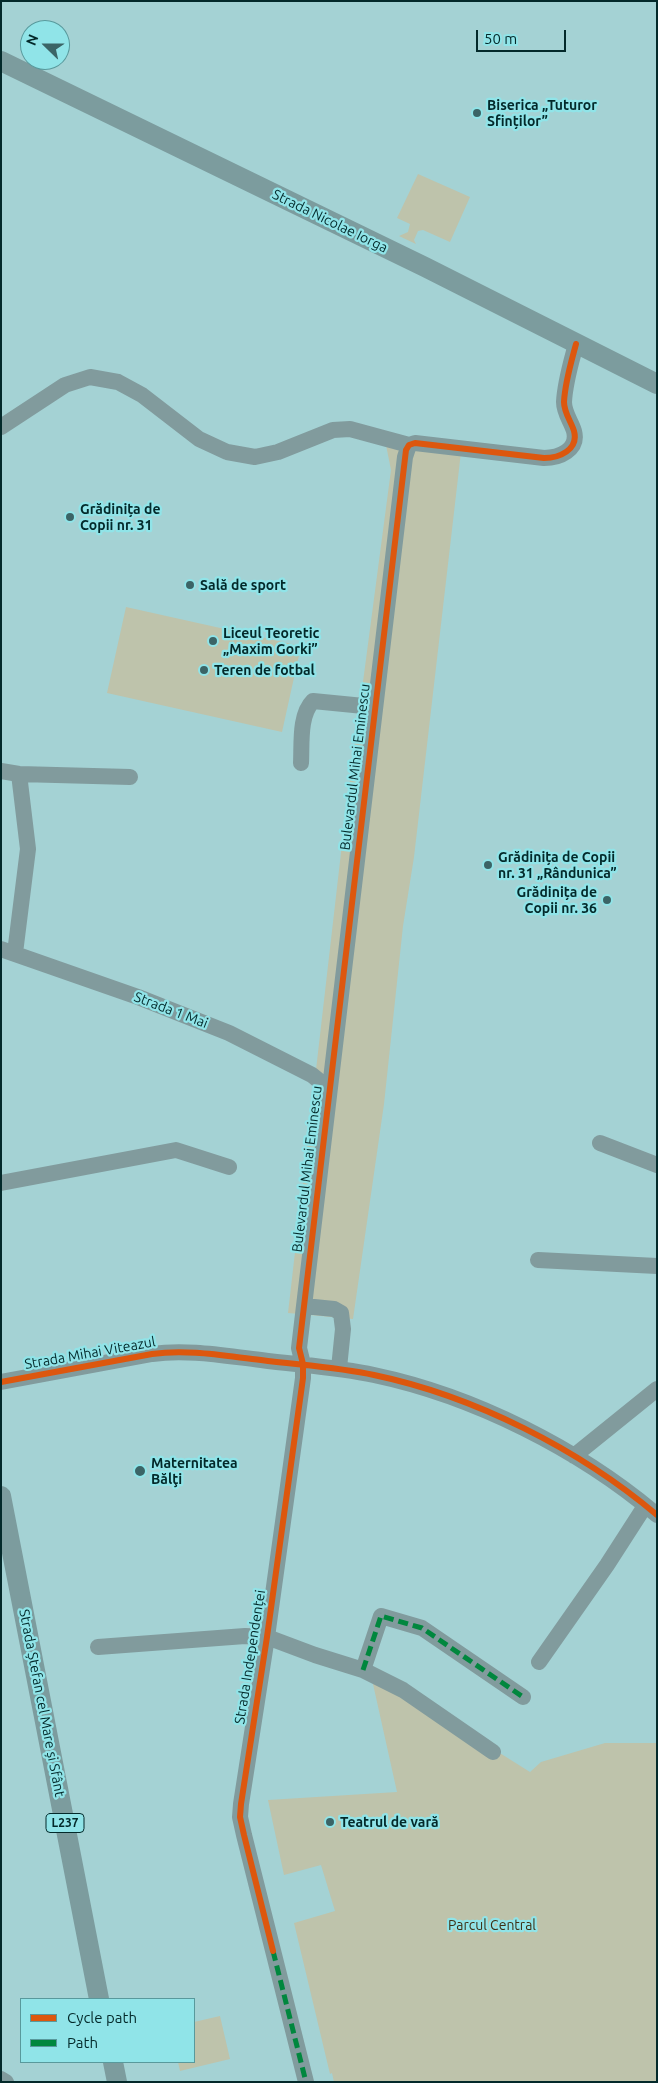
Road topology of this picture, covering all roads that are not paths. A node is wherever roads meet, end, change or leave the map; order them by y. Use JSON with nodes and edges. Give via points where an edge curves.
{"nodes":[{"id":1,"x":1,"y":61,"type":"edge"},
{"id":2,"x":576,"y":344,"type":"junction"},
{"id":3,"x":657,"y":384,"type":"edge"},
{"id":4,"x":1,"y":427,"type":"edge"},
{"id":5,"x":409,"y":445,"type":"junction"},
{"id":6,"x":374,"y":707,"type":"junction"},
{"id":7,"x":301,"y":763,"type":"dead end"},
{"id":8,"x":1,"y":770,"type":"edge"},
{"id":9,"x":19,"y":774,"type":"junction"},
{"id":10,"x":130,"y":777,"type":"dead end"},
{"id":11,"x":8,"y":951,"type":"edge"},
{"id":12,"x":329,"y":1092,"type":"junction"},
{"id":13,"x":600,"y":1143,"type":"dead end"},
{"id":14,"x":657,"y":1165,"type":"edge"},
{"id":15,"x":229,"y":1167,"type":"dead end"},
{"id":16,"x":1,"y":1183,"type":"edge"},
{"id":17,"x":538,"y":1260,"type":"dead end"},
{"id":18,"x":657,"y":1266,"type":"edge"},
{"id":19,"x":304,"y":1306,"type":"junction"},
{"id":20,"x":303,"y":1364,"type":"junction"},
{"id":21,"x":339,"y":1368,"type":"junction"},
{"id":22,"x":1,"y":1382,"type":"edge"},
{"id":23,"x":657,"y":1389,"type":"edge"},
{"id":24,"x":574,"y":1456,"type":"junction"},
{"id":25,"x":1,"y":1496,"type":"edge"},
{"id":26,"x":651,"y":1510,"type":"edge"},
{"id":27,"x":267,"y":1637,"type":"junction"},
{"id":28,"x":98,"y":1647,"type":"dead end"},
{"id":29,"x":539,"y":1662,"type":"dead end"},
{"id":30,"x":363,"y":1670,"type":"junction"},
{"id":31,"x":523,"y":1697,"type":"dead end"},
{"id":32,"x":492,"y":1752,"type":"dead end"},
{"id":33,"x":99,"y":1998,"type":"edge"},
{"id":34,"x":113,"y":2063,"type":"edge"},
{"id":35,"x":1,"y":2079,"type":"edge"},
{"id":36,"x":6,"y":2082,"type":"edge"},
{"id":37,"x":117,"y":2082,"type":"edge"},
{"id":38,"x":306,"y":2082,"type":"edge"}],
"edges":[{"from":1,"to":2,"type":"main road","name":"Strada Nicolae Iorga"},
{"from":2,"to":3,"type":"main road","name":"Strada Nicolae Iorga"},
{"from":2,"to":5,"type":"street","via":[[564,403],[574,434],[568,451],[544,458],[416,443]]},
{"from":4,"to":5,"type":"street","via":[[64,385],[90,377],[118,382],[142,395],[199,439],[227,452],[255,457],[278,452],[333,430],[350,429]]},
{"from":5,"to":6,"type":"street","name":"Bulevardul Mihai Eminescu","via":[[402,475]]},
{"from":6,"to":7,"type":"street","via":[[314,701],[305,716]]},
{"from":6,"to":12,"type":"street","name":"Bulevardul Mihai Eminescu"},
{"from":8,"to":9,"type":"street"},
{"from":9,"to":10,"type":"street"},
{"from":9,"to":11,"type":"street","via":[[28,849]]},
{"from":11,"to":12,"type":"street","name":"Strada 1 Mai","via":[[230,1033],[312,1075]]},
{"from":12,"to":19,"type":"street","name":"Bulevardul Mihai Eminescu"},
{"from":13,"to":14,"type":"street"},
{"from":15,"to":16,"type":"street","via":[[176,1150]]},
{"from":17,"to":18,"type":"street"},
{"from":19,"to":20,"type":"street","name":"Bulevardul Mihai Eminescu","via":[[299,1348]]},
{"from":19,"to":21,"type":"street","via":[[334,1309],[341,1313],[343,1329]]},
{"from":20,"to":21,"type":"street","name":"Strada Mihai Viteazul"},
{"from":20,"to":22,"type":"street","name":"Strada Mihai Viteazul","via":[[187,1352],[159,1353]]},
{"from":20,"to":27,"type":"street","name":"Strada Independenței"},
{"from":21,"to":24,"type":"street","name":"Strada Mihai Viteazul","via":[[411,1384],[451,1398],[509,1422]]},
{"from":23,"to":24,"type":"street"},
{"from":24,"to":26,"type":"street","name":"Strada Mihai Viteazul"},
{"from":25,"to":33,"type":"main road","name":"Strada Ștefan cel Mare și Sfânt","number":"L237"},
{"from":26,"to":29,"type":"street","via":[[607,1565]]},
{"from":27,"to":28,"type":"street"},
{"from":27,"to":30,"type":"street"},
{"from":27,"to":38,"type":"street","name":"Strada Independenței","via":[[240,1817]]},
{"from":30,"to":31,"type":"street","via":[[381,1616],[422,1628]]},
{"from":30,"to":32,"type":"street","via":[[402,1690]]},
{"from":34,"to":37,"type":"main road"},
{"from":35,"to":36,"type":"street"}]}
